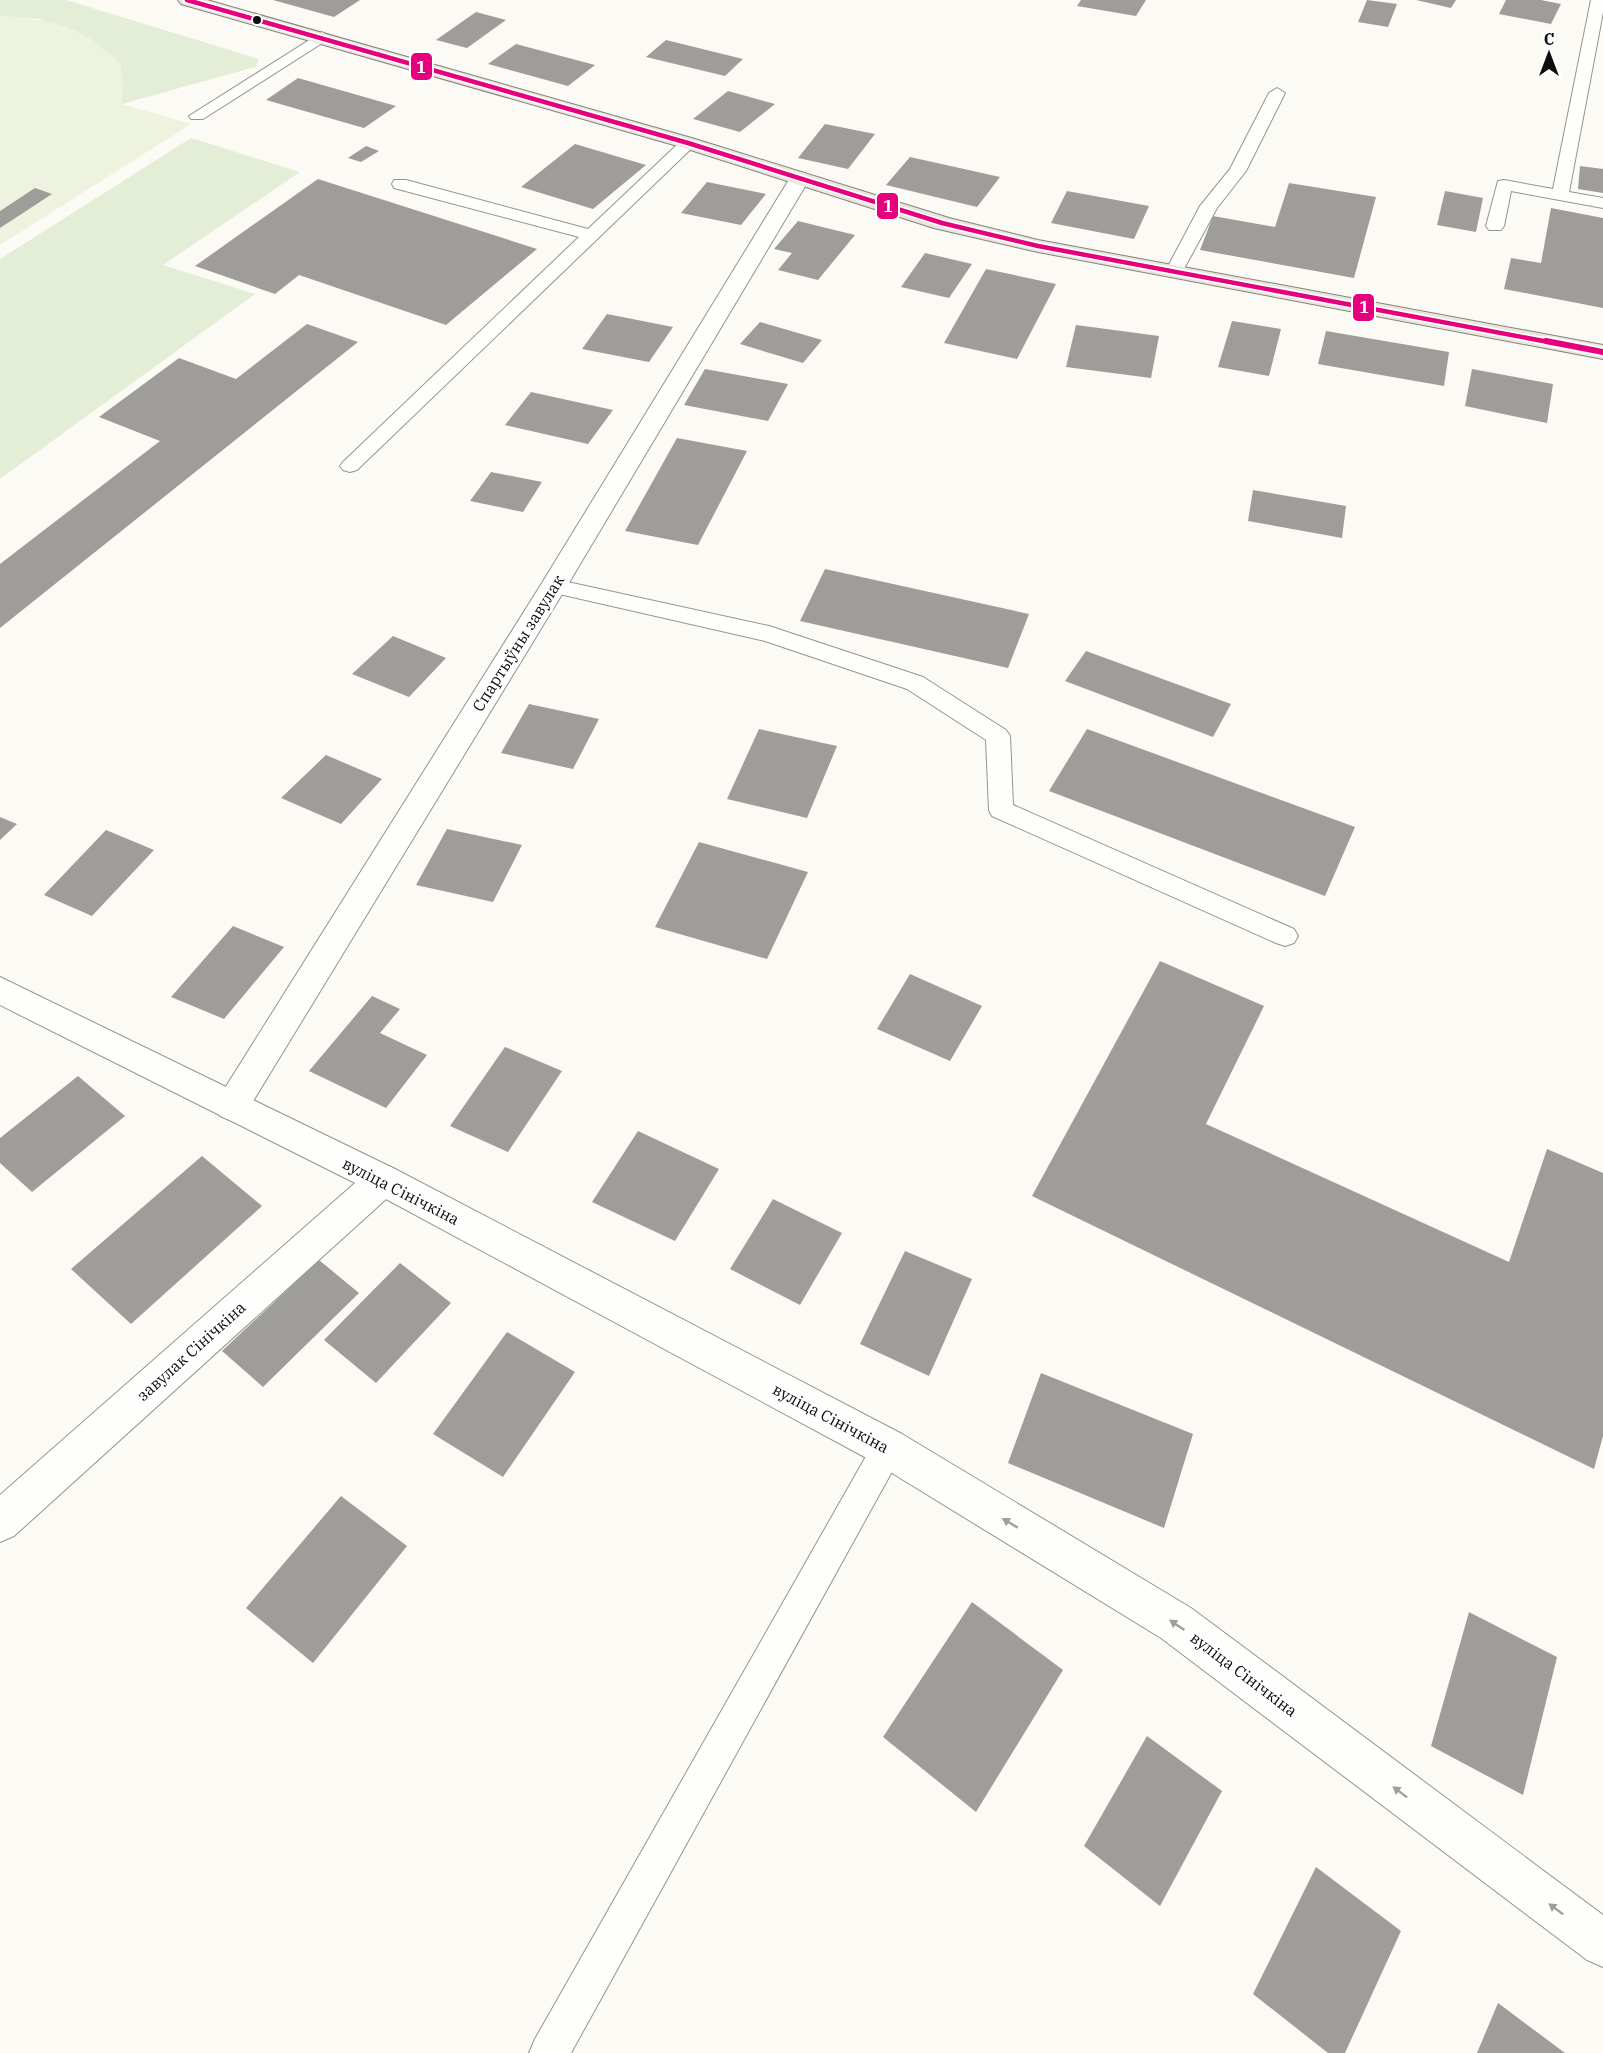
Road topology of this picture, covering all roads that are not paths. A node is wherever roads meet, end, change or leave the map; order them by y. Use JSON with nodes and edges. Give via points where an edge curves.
{"nodes":[{"id":1,"x":187,"y":0,"type":"edge"},
{"id":2,"x":1598,"y":0,"type":"edge"},
{"id":3,"x":214,"y":3,"type":"edge"},
{"id":4,"x":322,"y":37,"type":"junction"},
{"id":5,"x":1277,"y":93,"type":"dead end"},
{"id":6,"x":197,"y":116,"type":"dead end"},
{"id":7,"x":688,"y":143,"type":"junction"},
{"id":8,"x":800,"y":178,"type":"junction"},
{"id":9,"x":400,"y":184,"type":"dead end"},
{"id":10,"x":1560,"y":195,"type":"junction"},
{"id":11,"x":1603,"y":203,"type":"edge"},
{"id":12,"x":1494,"y":226,"type":"dead end"},
{"id":13,"x":590,"y":235,"type":"junction"},
{"id":14,"x":1174,"y":272,"type":"junction"},
{"id":15,"x":1603,"y":352,"type":"edge"},
{"id":16,"x":350,"y":466,"type":"dead end"},
{"id":17,"x":554,"y":586,"type":"junction"},
{"id":18,"x":1285,"y":936,"type":"dead end"},
{"id":19,"x":0,"y":990,"type":"edge"},
{"id":20,"x":232,"y":1106,"type":"junction"},
{"id":21,"x":382,"y":1180,"type":"junction"},
{"id":22,"x":888,"y":1448,"type":"junction"},
{"id":23,"x":0,"y":1522,"type":"edge"},
{"id":24,"x":1603,"y":1944,"type":"edge"},
{"id":25,"x":549,"y":2053,"type":"edge"}],
"edges":[{"from":1,"to":3,"type":"main road"},
{"from":2,"to":10,"type":"lane"},
{"from":3,"to":4,"type":"main road"},
{"from":4,"to":6,"type":"lane"},
{"from":4,"to":7,"type":"main road"},
{"from":5,"to":14,"type":"lane","via":[[1238,171],[1209,206]]},
{"from":7,"to":8,"type":"main road"},
{"from":7,"to":13,"type":"lane"},
{"from":8,"to":14,"type":"main road","via":[[942,223]]},
{"from":8,"to":17,"type":"street","name":"Спартыўны завулак"},
{"from":9,"to":13,"type":"lane"},
{"from":10,"to":11,"type":"lane"},
{"from":10,"to":12,"type":"lane","via":[[1504,185]]},
{"from":13,"to":16,"type":"lane"},
{"from":14,"to":15,"type":"main road"},
{"from":17,"to":18,"type":"lane","via":[[769,634],[915,683],[998,736],[1001,810]]},
{"from":17,"to":20,"type":"street","name":"Спартыўны завулак"},
{"from":19,"to":20,"type":"street","name":"вуліца Сінічкіна"},
{"from":20,"to":21,"type":"street","name":"вуліца Сінічкіна"},
{"from":21,"to":22,"type":"street","name":"вуліца Сінічкіна"},
{"from":21,"to":23,"type":"street","name":"завулак Сінічкіна"},
{"from":24,"to":22,"type":"street","name":"вуліца Сінічкіна","one_way":true,"via":[[1176,1623]]},
{"from":22,"to":25,"type":"lane"}]}
